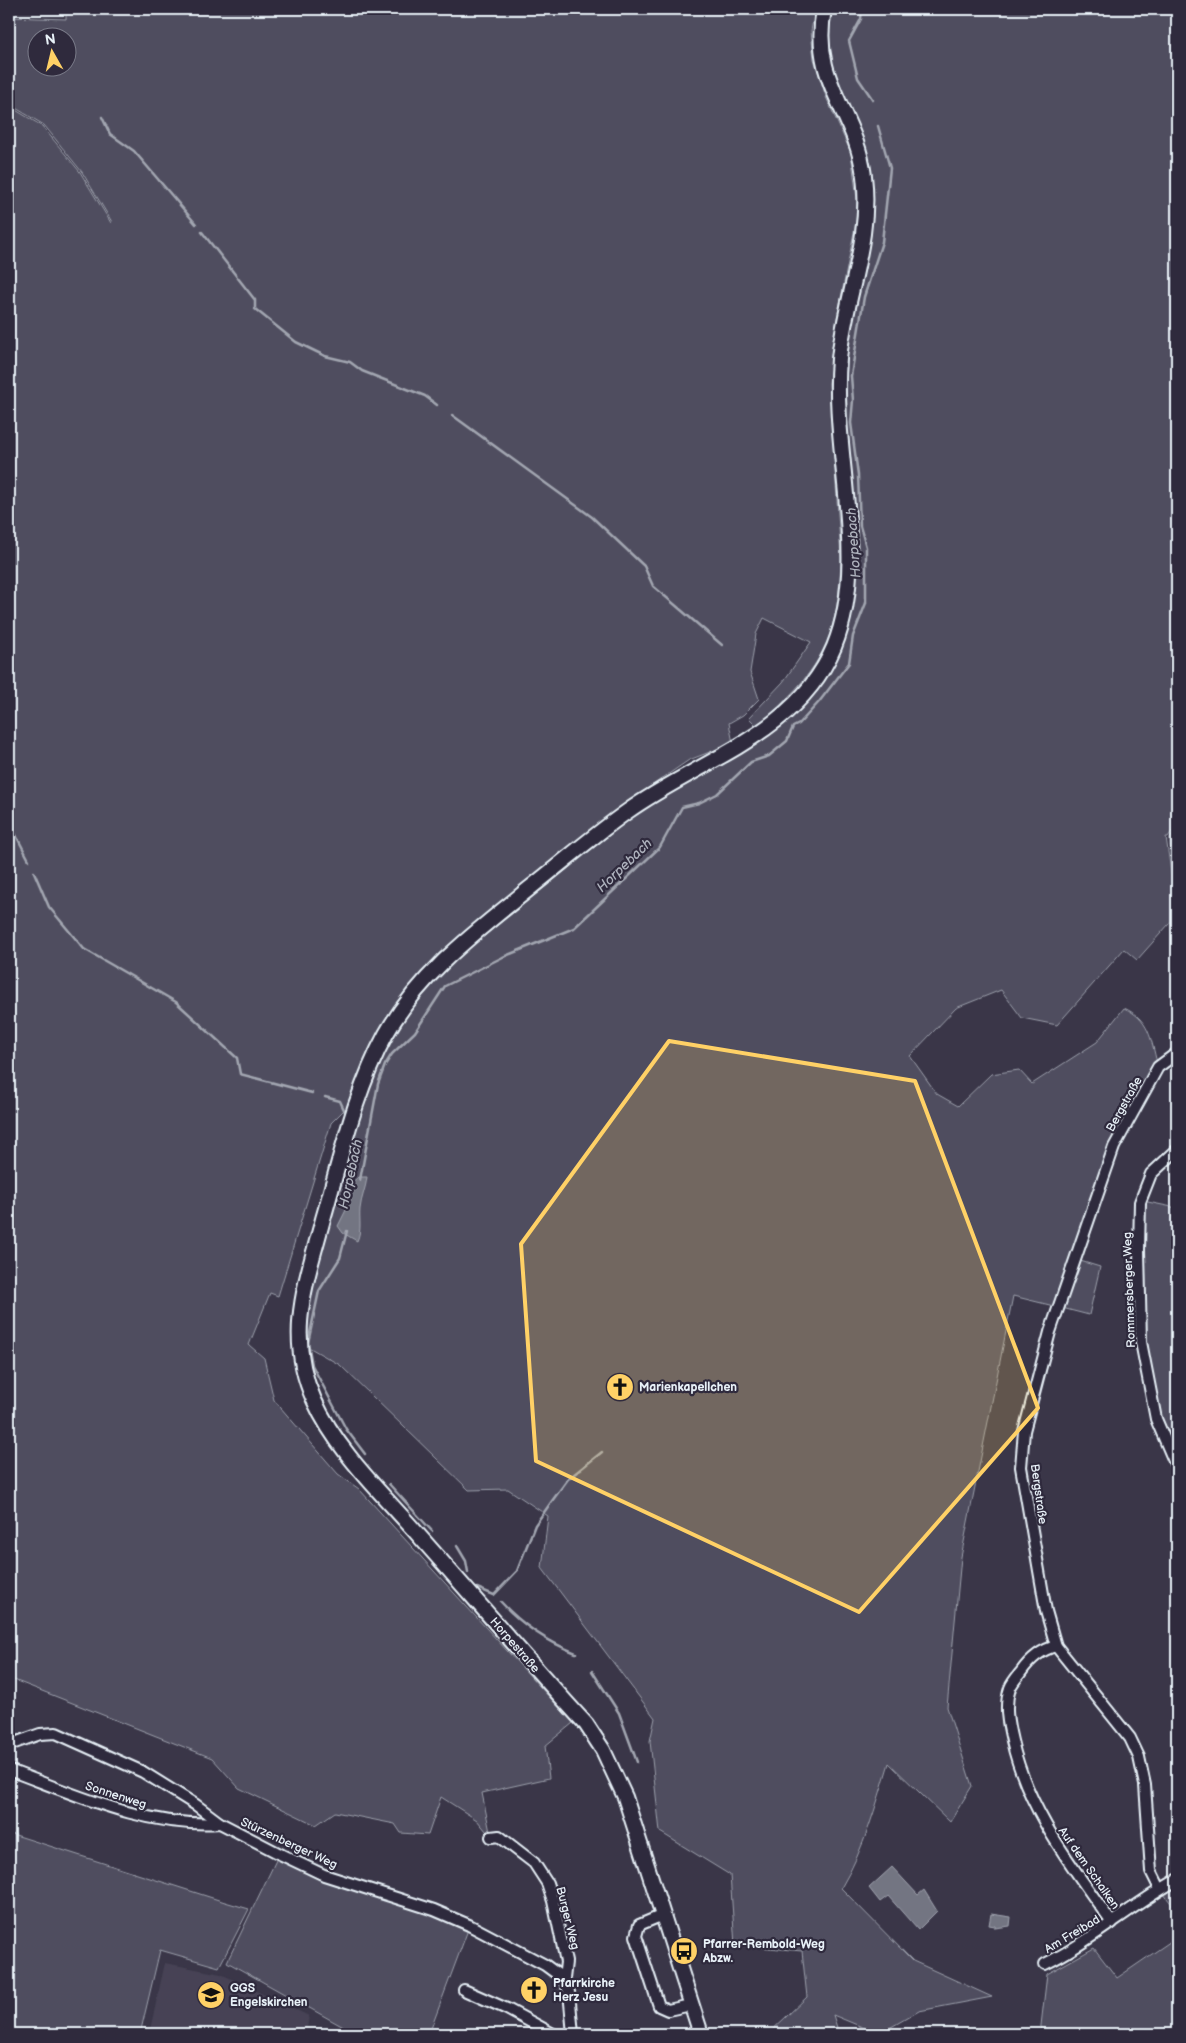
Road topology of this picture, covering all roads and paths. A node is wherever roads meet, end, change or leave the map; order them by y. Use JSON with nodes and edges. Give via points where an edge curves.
{"nodes":[{"id":1,"x":824,"y":9,"type":"edge"},
{"id":2,"x":1177,"y":1053,"type":"edge"},
{"id":3,"x":1177,"y":1150,"type":"edge"},
{"id":4,"x":1177,"y":1468,"type":"edge"},
{"id":5,"x":1056,"y":1646,"type":"junction"},
{"id":6,"x":9,"y":1745,"type":"edge"},
{"id":7,"x":9,"y":1770,"type":"edge"},
{"id":8,"x":220,"y":1823,"type":"junction"},
{"id":9,"x":490,"y":1837,"type":"dead end"},
{"id":10,"x":1177,"y":1880,"type":"edge"},
{"id":11,"x":1160,"y":1889,"type":"junction"},
{"id":12,"x":663,"y":1915,"type":"junction"},
{"id":13,"x":1112,"y":1923,"type":"junction"},
{"id":14,"x":1045,"y":1964,"type":"dead end"},
{"id":15,"x":564,"y":1979,"type":"junction"},
{"id":16,"x":464,"y":1990,"type":"dead end"},
{"id":17,"x":691,"y":2005,"type":"junction"},
{"id":18,"x":553,"y":2034,"type":"edge"},
{"id":19,"x":573,"y":2034,"type":"edge"},
{"id":20,"x":701,"y":2034,"type":"edge"}],
"edges":[{"from":1,"to":12,"type":"street","name":"Horpestraße","via":[[820,34],[822,57],[828,80],[857,145],[864,172],[866,203],[863,240],[839,363],[838,402],[848,532],[848,578],[836,641],[826,664],[809,687],[774,723],[645,800],[606,828],[452,952],[414,992],[388,1030],[362,1090],[306,1284],[299,1319],[300,1357],[305,1379],[326,1424],[369,1478],[586,1724],[616,1775]]},
{"from":2,"to":5,"type":"street","name":"Bergstraße","via":[[1158,1067],[1114,1147],[1050,1332],[1024,1431],[1021,1467],[1046,1611]]},
{"from":3,"to":4,"type":"street","name":"Rommersberger Weg","via":[[1151,1174],[1140,1202],[1139,1250],[1141,1342],[1156,1419]]},
{"from":5,"to":11,"type":"street","name":"Bergstraße","via":[[1130,1738],[1139,1757],[1145,1785],[1151,1872]]},
{"from":5,"to":13,"type":"street","name":"Auf dem Schalken","via":[[1030,1658],[1010,1688],[1006,1710],[1010,1731],[1026,1786],[1050,1835]]},
{"from":6,"to":8,"type":"street","name":"Stürzenberger Weg","via":[[56,1732],[143,1772]]},
{"from":7,"to":8,"type":"street","name":"Sonnenweg","via":[[142,1817],[192,1825]]},
{"from":8,"to":15,"type":"street","name":"Stürzenberger Weg","via":[[324,1875],[434,1910],[469,1925],[545,1965]]},
{"from":9,"to":15,"type":"street","name":"Burger Weg","via":[[499,1836],[518,1850],[534,1863],[547,1883],[566,1962]]},
{"from":10,"to":11,"type":"street"},
{"from":11,"to":13,"type":"street","name":"Am Freibad"},
{"from":12,"to":17,"type":"street","name":"Horpestraße"},
{"from":12,"to":17,"type":"street","via":[[639,1925],[636,1936],[659,2006],[668,2010]]},
{"from":13,"to":14,"type":"street","name":"Am Freibad"},
{"from":15,"to":19,"type":"street","name":"Burger Weg","via":[[569,1992]]},
{"from":16,"to":18,"type":"street"},
{"from":17,"to":20,"type":"street","name":"Horpestraße"}]}
